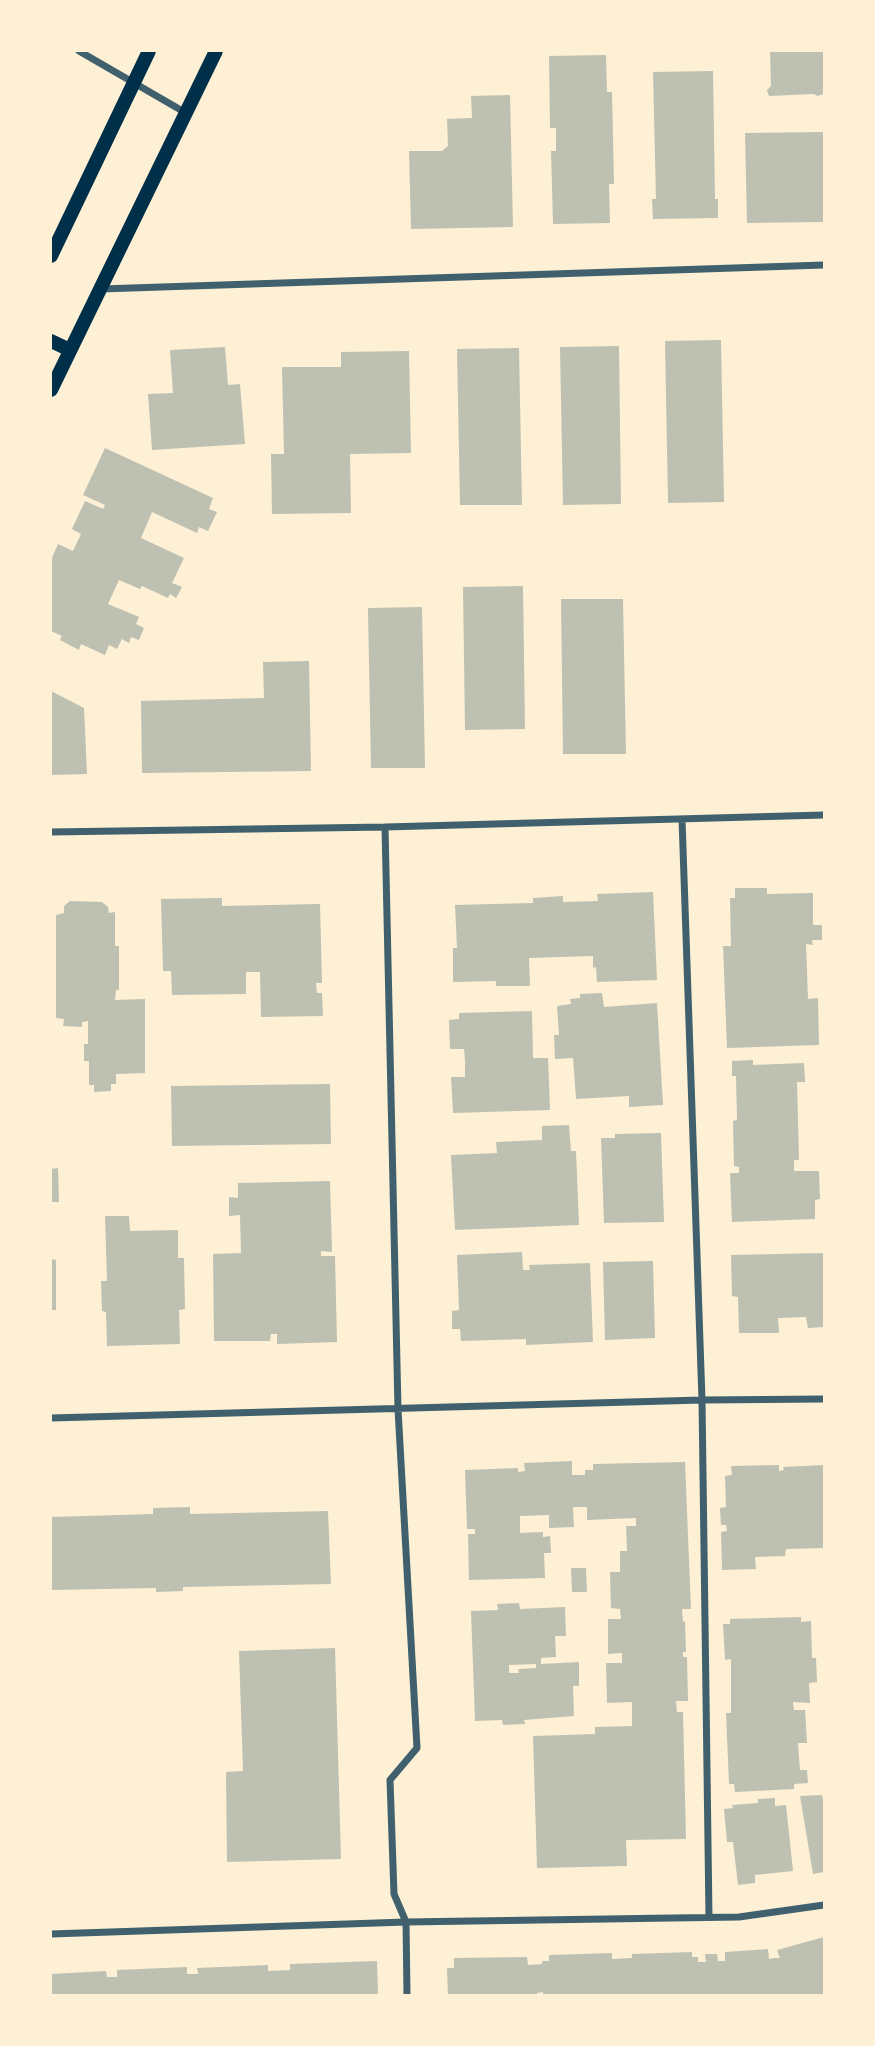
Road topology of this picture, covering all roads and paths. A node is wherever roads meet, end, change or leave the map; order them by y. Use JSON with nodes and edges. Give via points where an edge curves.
{"nodes":[{"id":1,"x":79,"y":51,"type":"edge"},
{"id":2,"x":149,"y":51,"type":"edge"},
{"id":3,"x":216,"y":51,"type":"edge"},
{"id":4,"x":133,"y":84,"type":"junction"},
{"id":5,"x":186,"y":113,"type":"junction"},
{"id":6,"x":51,"y":256,"type":"edge"},
{"id":7,"x":824,"y":265,"type":"edge"},
{"id":8,"x":100,"y":289,"type":"junction"},
{"id":9,"x":51,"y":341,"type":"edge"},
{"id":10,"x":70,"y":350,"type":"junction"},
{"id":11,"x":51,"y":390,"type":"edge"},
{"id":12,"x":824,"y":815,"type":"edge"},
{"id":13,"x":682,"y":819,"type":"junction"},
{"id":14,"x":385,"y":827,"type":"junction"},
{"id":15,"x":51,"y":832,"type":"edge"},
{"id":16,"x":824,"y":1399,"type":"edge"},
{"id":17,"x":702,"y":1400,"type":"junction"},
{"id":18,"x":398,"y":1409,"type":"junction"},
{"id":19,"x":51,"y":1418,"type":"edge"},
{"id":20,"x":824,"y":1905,"type":"edge"},
{"id":21,"x":709,"y":1917,"type":"junction"},
{"id":22,"x":406,"y":1922,"type":"junction"},
{"id":23,"x":51,"y":1934,"type":"edge"},
{"id":24,"x":407,"y":1995,"type":"edge"}],
"edges":[{"from":1,"to":4,"type":"street"},
{"from":2,"to":4,"type":"main road"},
{"from":3,"to":5,"type":"main road"},
{"from":4,"to":5,"type":"street"},
{"from":4,"to":6,"type":"main road"},
{"from":5,"to":8,"type":"main road"},
{"from":7,"to":8,"type":"street"},
{"from":8,"to":10,"type":"main road"},
{"from":9,"to":10,"type":"main road"},
{"from":10,"to":11,"type":"main road"},
{"from":12,"to":13,"type":"street"},
{"from":13,"to":14,"type":"street"},
{"from":13,"to":17,"type":"street"},
{"from":14,"to":15,"type":"street"},
{"from":14,"to":18,"type":"street"},
{"from":16,"to":17,"type":"street"},
{"from":17,"to":18,"type":"street"},
{"from":17,"to":21,"type":"street"},
{"from":18,"to":19,"type":"street"},
{"from":18,"to":22,"type":"street","via":[[416,1748],[390,1780],[394,1894]]},
{"from":20,"to":21,"type":"street"},
{"from":21,"to":22,"type":"street"},
{"from":22,"to":23,"type":"street"},
{"from":22,"to":24,"type":"street"}]}
